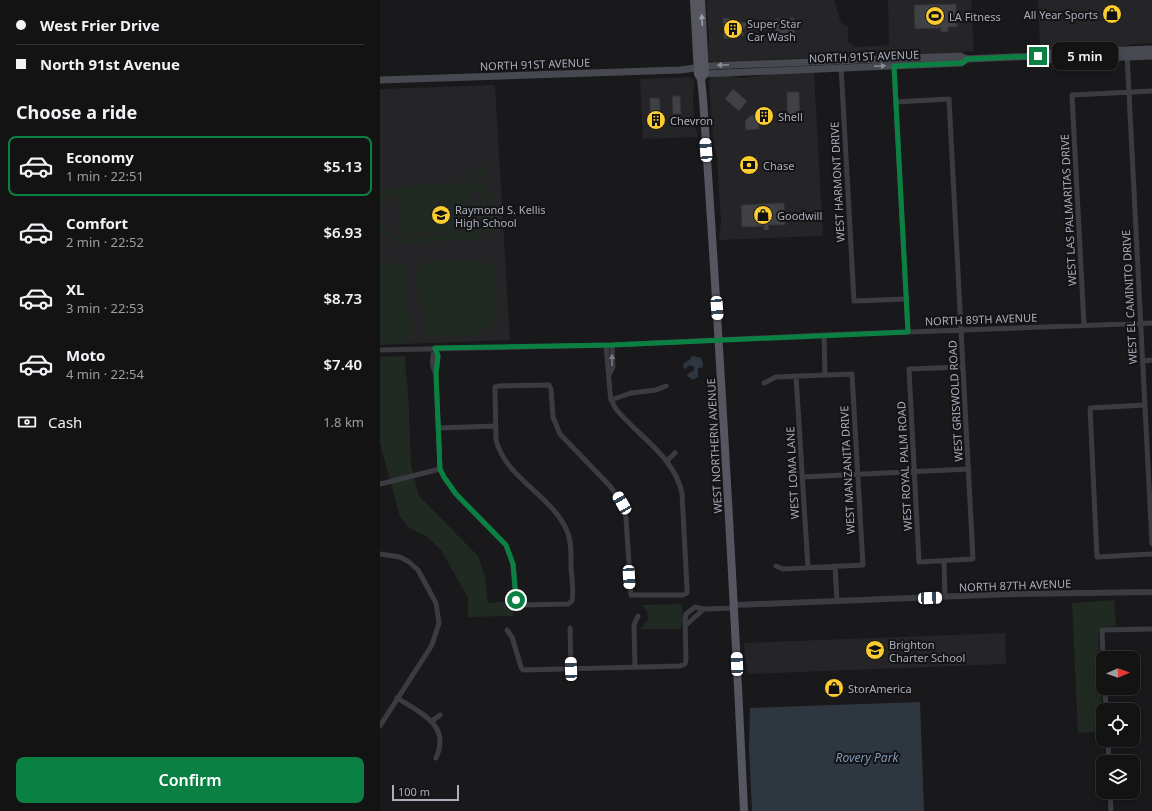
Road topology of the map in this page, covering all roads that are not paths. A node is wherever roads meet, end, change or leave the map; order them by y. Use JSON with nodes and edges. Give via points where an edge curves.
{"nodes":[{"id":1,"x":694,"y":0,"type":"edge"},
{"id":2,"x":701,"y":0,"type":"edge"},
{"id":3,"x":1152,"y":49,"type":"edge"},
{"id":4,"x":1127,"y":53,"type":"junction"},
{"id":5,"x":1152,"y":56,"type":"edge"},
{"id":6,"x":928,"y":57,"type":"junction"},
{"id":7,"x":967,"y":59,"type":"junction"},
{"id":8,"x":808,"y":62,"type":"junction"},
{"id":9,"x":841,"y":64,"type":"junction"},
{"id":10,"x":894,"y":66,"type":"junction"},
{"id":11,"x":767,"y":71,"type":"junction"},
{"id":12,"x":700,"y":72,"type":"junction"},
{"id":13,"x":380,"y":80,"type":"edge"},
{"id":14,"x":1152,"y":91,"type":"edge"},
{"id":15,"x":1129,"y":92,"type":"junction"},
{"id":16,"x":896,"y":102,"type":"junction"},
{"id":17,"x":907,"y":299,"type":"junction"},
{"id":18,"x":1141,"y":323,"type":"junction"},
{"id":19,"x":1152,"y":323,"type":"edge"},
{"id":20,"x":1084,"y":325,"type":"junction"},
{"id":21,"x":961,"y":330,"type":"junction"},
{"id":22,"x":908,"y":332,"type":"junction"},
{"id":23,"x":824,"y":335,"type":"junction"},
{"id":24,"x":719,"y":340,"type":"junction"},
{"id":25,"x":606,"y":345,"type":"junction"},
{"id":26,"x":612,"y":345,"type":"junction"},
{"id":27,"x":435,"y":348,"type":"junction"},
{"id":28,"x":380,"y":350,"type":"edge"},
{"id":29,"x":1152,"y":360,"type":"edge"},
{"id":30,"x":1143,"y":361,"type":"junction"},
{"id":31,"x":962,"y":367,"type":"junction"},
{"id":32,"x":825,"y":374,"type":"junction"},
{"id":33,"x":609,"y":375,"type":"junction"},
{"id":34,"x":796,"y":376,"type":"junction"},
{"id":35,"x":764,"y":383,"type":"dead end"},
{"id":36,"x":666,"y":386,"type":"dead end"},
{"id":37,"x":611,"y":400,"type":"junction"},
{"id":38,"x":1145,"y":405,"type":"junction"},
{"id":39,"x":496,"y":426,"type":"junction"},
{"id":40,"x":438,"y":428,"type":"junction"},
{"id":41,"x":675,"y":453,"type":"dead end"},
{"id":42,"x":666,"y":461,"type":"junction"},
{"id":43,"x":440,"y":469,"type":"junction"},
{"id":44,"x":969,"y":469,"type":"junction"},
{"id":45,"x":914,"y":472,"type":"junction"},
{"id":46,"x":858,"y":474,"type":"junction"},
{"id":47,"x":802,"y":477,"type":"junction"},
{"id":48,"x":380,"y":484,"type":"edge"},
{"id":49,"x":1152,"y":544,"type":"edge"},
{"id":50,"x":380,"y":554,"type":"edge"},
{"id":51,"x":1152,"y":554,"type":"edge"},
{"id":52,"x":944,"y":560,"type":"junction"},
{"id":53,"x":776,"y":566,"type":"dead end"},
{"id":54,"x":835,"y":566,"type":"junction"},
{"id":55,"x":808,"y":568,"type":"junction"},
{"id":56,"x":1152,"y":592,"type":"edge"},
{"id":57,"x":945,"y":597,"type":"junction"},
{"id":58,"x":837,"y":601,"type":"junction"},
{"id":59,"x":735,"y":606,"type":"junction"},
{"id":60,"x":704,"y":609,"type":"junction"},
{"id":61,"x":690,"y":610,"type":"junction"},
{"id":62,"x":638,"y":616,"type":"dead end"},
{"id":63,"x":694,"y":616,"type":"junction"},
{"id":64,"x":686,"y":625,"type":"junction"},
{"id":65,"x":570,"y":628,"type":"dead end"},
{"id":66,"x":1152,"y":629,"type":"edge"},
{"id":67,"x":507,"y":630,"type":"dead end"},
{"id":68,"x":432,"y":645,"type":"junction"},
{"id":69,"x":439,"y":648,"type":"dead end"},
{"id":70,"x":1103,"y":651,"type":"edge"},
{"id":71,"x":635,"y":667,"type":"junction"},
{"id":72,"x":571,"y":669,"type":"junction"},
{"id":73,"x":398,"y":698,"type":"junction"},
{"id":74,"x":440,"y":715,"type":"dead end"},
{"id":75,"x":432,"y":721,"type":"junction"},
{"id":76,"x":380,"y":726,"type":"edge"},
{"id":77,"x":436,"y":758,"type":"dead end"},
{"id":78,"x":1110,"y":799,"type":"edge"},
{"id":79,"x":744,"y":811,"type":"edge"},
{"id":80,"x":1111,"y":811,"type":"edge"}],
"edges":[{"from":1,"to":12,"type":"main road","name":"WEST NORTHERN AVENUE"},
{"from":12,"to":2,"type":"main road","name":"WEST NORTHERN AVENUE","one_way":true},
{"from":3,"to":4,"type":"main road","name":"NORTH 91ST AVENUE"},
{"from":4,"to":5,"type":"main road","name":"NORTH 91ST AVENUE"},
{"from":4,"to":7,"type":"main road","name":"NORTH 91ST AVENUE","via":[[1042,53],[1038,56]]},
{"from":4,"to":15,"type":"street","name":"WEST EL CAMINITO DRIVE"},
{"from":6,"to":7,"type":"main road","name":"NORTH 91ST AVENUE","via":[[960,56]]},
{"from":6,"to":9,"type":"main road","name":"NORTH 91ST AVENUE"},
{"from":6,"to":10,"type":"main road","via":[[917,61],[900,62]]},
{"from":7,"to":10,"type":"main road","name":"NORTH 91ST AVENUE","via":[[962,63]]},
{"from":8,"to":9,"type":"main road","name":"NORTH 91ST AVENUE"},
{"from":8,"to":11,"type":"main road","via":[[773,66]]},
{"from":8,"to":12,"type":"main road","name":"NORTH 91ST AVENUE","one_way":true},
{"from":9,"to":10,"type":"main road","name":"NORTH 91ST AVENUE","one_way":true},
{"from":9,"to":11,"type":"main road","name":"NORTH 91ST AVENUE"},
{"from":9,"to":17,"type":"street","name":"WEST HARMONT DRIVE","via":[[854,302]]},
{"from":10,"to":16,"type":"street"},
{"from":11,"to":12,"type":"main road","name":"NORTH 91ST AVENUE"},
{"from":12,"to":13,"type":"main road","name":"NORTH 91ST AVENUE"},
{"from":12,"to":24,"type":"main road","name":"WEST NORTHERN AVENUE"},
{"from":14,"to":15,"type":"street"},
{"from":15,"to":18,"type":"street","name":"WEST EL CAMINITO DRIVE"},
{"from":15,"to":20,"type":"street","name":"WEST LAS PALMARITAS DRIVE","via":[[1072,95]]},
{"from":16,"to":17,"type":"street"},
{"from":16,"to":21,"type":"street","name":"WEST GRISWOLD ROAD","via":[[949,99]]},
{"from":17,"to":22,"type":"street"},
{"from":18,"to":19,"type":"street","name":"NORTH 89TH AVENUE"},
{"from":18,"to":20,"type":"street","name":"NORTH 89TH AVENUE"},
{"from":18,"to":30,"type":"street","name":"WEST EL CAMINITO DRIVE"},
{"from":20,"to":21,"type":"street","name":"NORTH 89TH AVENUE"},
{"from":21,"to":22,"type":"street","name":"NORTH 89TH AVENUE"},
{"from":21,"to":31,"type":"street","name":"WEST GRISWOLD ROAD"},
{"from":22,"to":23,"type":"street","name":"NORTH 89TH AVENUE"},
{"from":23,"to":24,"type":"street","name":"NORTH 89TH AVENUE"},
{"from":23,"to":32,"type":"street"},
{"from":24,"to":26,"type":"street","name":"NORTH 89TH AVENUE"},
{"from":24,"to":59,"type":"main road","name":"WEST NORTHERN AVENUE"},
{"from":25,"to":26,"type":"street","name":"NORTH 89TH AVENUE"},
{"from":25,"to":27,"type":"street","name":"NORTH 89TH AVENUE"},
{"from":25,"to":33,"type":"street"},
{"from":33,"to":26,"type":"street","one_way":true,"via":[[613,367]]},
{"from":27,"to":28,"type":"street","name":"NORTH 89TH AVENUE"},
{"from":27,"to":40,"type":"street","via":[[438,356]]},
{"from":29,"to":30,"type":"street"},
{"from":30,"to":38,"type":"street","name":"WEST EL CAMINITO DRIVE"},
{"from":31,"to":44,"type":"street","name":"WEST GRISWOLD ROAD"},
{"from":31,"to":45,"type":"street","name":"WEST ROYAL PALM ROAD","via":[[909,369]]},
{"from":32,"to":34,"type":"street"},
{"from":32,"to":46,"type":"street","name":"WEST MANZANITA DRIVE","via":[[852,374]]},
{"from":33,"to":37,"type":"street"},
{"from":34,"to":35,"type":"street","via":[[776,377]]},
{"from":34,"to":47,"type":"street","name":"WEST LOMA LANE"},
{"from":36,"to":37,"type":"street"},
{"from":37,"to":42,"type":"street","via":[[621,416]]},
{"from":38,"to":49,"type":"street","name":"WEST EL CAMINITO DRIVE"},
{"from":38,"to":51,"type":"street","via":[[1090,408],[1097,557]]},
{"from":39,"to":40,"type":"street"},
{"from":39,"to":42,"type":"street","via":[[495,387],[550,385],[553,418],[560,434],[610,486],[622,503],[626,518],[632,595],[687,593],[682,493],[675,472]]},
{"from":39,"to":43,"type":"street","via":[[496,440],[510,467],[558,515],[568,533],[572,601],[568,604],[517,604],[513,564],[506,545],[456,494]]},
{"from":40,"to":43,"type":"street"},
{"from":41,"to":42,"type":"street"},
{"from":43,"to":48,"type":"street"},
{"from":44,"to":45,"type":"street"},
{"from":44,"to":52,"type":"street","name":"WEST GRISWOLD ROAD","via":[[973,559]]},
{"from":45,"to":46,"type":"street"},
{"from":45,"to":52,"type":"street","name":"WEST ROYAL PALM ROAD","via":[[919,562]]},
{"from":46,"to":47,"type":"street"},
{"from":46,"to":54,"type":"street","name":"WEST MANZANITA DRIVE","via":[[863,565]]},
{"from":47,"to":55,"type":"street","name":"WEST LOMA LANE"},
{"from":50,"to":68,"type":"street","via":[[400,557],[414,565],[421,575],[437,608],[438,629]]},
{"from":52,"to":57,"type":"street"},
{"from":53,"to":55,"type":"street","via":[[783,569]]},
{"from":54,"to":55,"type":"street"},
{"from":54,"to":58,"type":"street"},
{"from":56,"to":57,"type":"street","name":"NORTH 87TH AVENUE"},
{"from":57,"to":58,"type":"street","name":"NORTH 87TH AVENUE"},
{"from":58,"to":59,"type":"street","name":"NORTH 87TH AVENUE"},
{"from":59,"to":60,"type":"street","name":"NORTH 87TH AVENUE"},
{"from":59,"to":79,"type":"main road","name":"WEST NORTHERN AVENUE"},
{"from":60,"to":61,"type":"street","name":"NORTH 87TH AVENUE"},
{"from":60,"to":63,"type":"street"},
{"from":61,"to":63,"type":"street"},
{"from":61,"to":64,"type":"street","via":[[686,614]]},
{"from":62,"to":71,"type":"street","via":[[634,625]]},
{"from":63,"to":64,"type":"street"},
{"from":64,"to":71,"type":"street","via":[[685,664]]},
{"from":65,"to":72,"type":"street"},
{"from":66,"to":70,"type":"street","via":[[1102,630]]},
{"from":67,"to":72,"type":"street","via":[[512,637],[523,670]]},
{"from":68,"to":69,"type":"street"},
{"from":68,"to":73,"type":"street"},
{"from":71,"to":72,"type":"street"},
{"from":73,"to":75,"type":"street"},
{"from":73,"to":76,"type":"street"},
{"from":74,"to":75,"type":"street"},
{"from":75,"to":77,"type":"street","via":[[441,740]]},
{"from":78,"to":80,"type":"street"}]}
